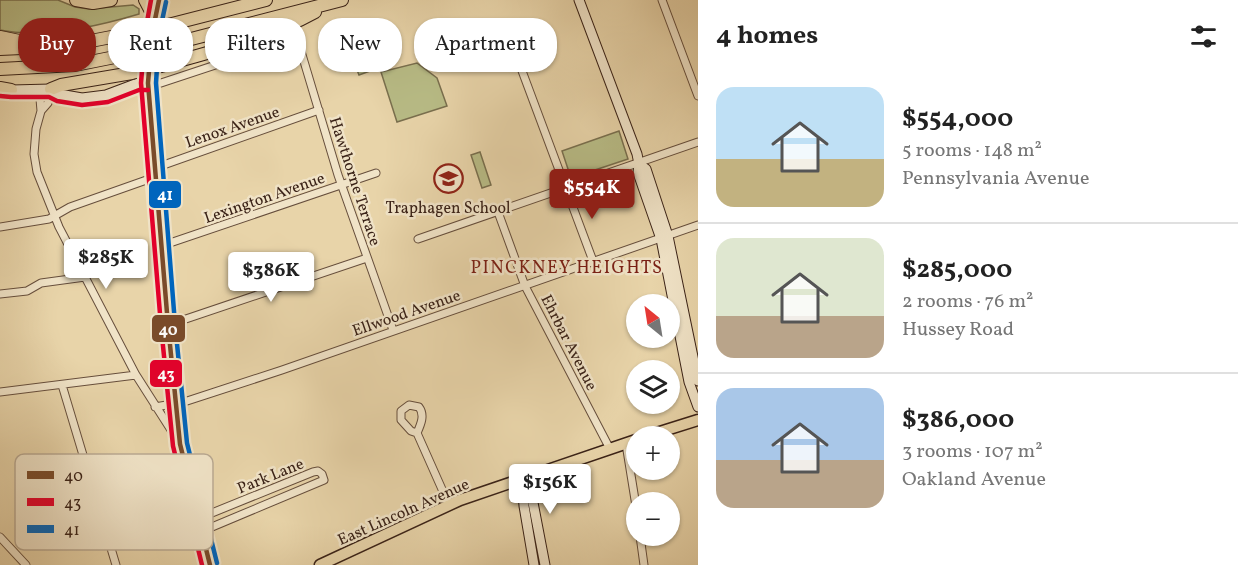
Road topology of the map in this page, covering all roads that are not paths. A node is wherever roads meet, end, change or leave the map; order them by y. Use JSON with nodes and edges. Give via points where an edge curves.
{"nodes":[{"id":1,"x":76,"y":0,"type":"edge"},
{"id":2,"x":111,"y":0,"type":"edge"},
{"id":3,"x":145,"y":0,"type":"edge"},
{"id":4,"x":159,"y":0,"type":"edge"},
{"id":5,"x":266,"y":0,"type":"edge"},
{"id":6,"x":579,"y":0,"type":"edge"},
{"id":7,"x":662,"y":0,"type":"edge"},
{"id":8,"x":337,"y":1,"type":"edge"},
{"id":9,"x":153,"y":18,"type":"edge"},
{"id":10,"x":154,"y":18,"type":"edge"},
{"id":11,"x":0,"y":37,"type":"edge"},
{"id":12,"x":18,"y":41,"type":"edge"},
{"id":13,"x":96,"y":41,"type":"edge"},
{"id":14,"x":0,"y":49,"type":"edge"},
{"id":15,"x":18,"y":49,"type":"edge"},
{"id":16,"x":0,"y":69,"type":"edge"},
{"id":17,"x":149,"y":72,"type":"edge"},
{"id":18,"x":523,"y":72,"type":"edge"},
{"id":19,"x":148,"y":82,"type":"junction"},
{"id":20,"x":35,"y":89,"type":"junction"},
{"id":21,"x":51,"y":89,"type":"junction"},
{"id":22,"x":4,"y":90,"type":"edge"},
{"id":23,"x":698,"y":96,"type":"edge"},
{"id":24,"x":319,"y":110,"type":"junction"},
{"id":25,"x":41,"y":111,"type":"junction"},
{"id":26,"x":698,"y":142,"type":"edge"},
{"id":27,"x":639,"y":164,"type":"junction"},
{"id":28,"x":155,"y":172,"type":"junction"},
{"id":29,"x":376,"y":173,"type":"dead end"},
{"id":30,"x":341,"y":185,"type":"junction"},
{"id":31,"x":567,"y":188,"type":"junction"},
{"id":32,"x":498,"y":212,"type":"junction"},
{"id":33,"x":54,"y":216,"type":"junction"},
{"id":34,"x":698,"y":225,"type":"edge"},
{"id":35,"x":0,"y":227,"type":"edge"},
{"id":36,"x":664,"y":237,"type":"junction"},
{"id":37,"x":418,"y":239,"type":"dead end"},
{"id":38,"x":161,"y":246,"type":"junction"},
{"id":39,"x":367,"y":258,"type":"junction"},
{"id":40,"x":593,"y":261,"type":"junction"},
{"id":41,"x":85,"y":277,"type":"junction"},
{"id":42,"x":525,"y":286,"type":"junction"},
{"id":43,"x":0,"y":294,"type":"edge"},
{"id":44,"x":168,"y":325,"type":"junction"},
{"id":45,"x":393,"y":330,"type":"junction"},
{"id":46,"x":136,"y":375,"type":"junction"},
{"id":47,"x":698,"y":381,"type":"edge"},
{"id":48,"x":62,"y":385,"type":"junction"},
{"id":49,"x":0,"y":392,"type":"edge"},
{"id":50,"x":175,"y":404,"type":"junction"},
{"id":51,"x":155,"y":407,"type":"junction"},
{"id":52,"x":698,"y":407,"type":"edge"},
{"id":53,"x":698,"y":420,"type":"edge"},
{"id":54,"x":679,"y":426,"type":"edge"},
{"id":55,"x":417,"y":433,"type":"dead end"},
{"id":56,"x":180,"y":444,"type":"junction"},
{"id":57,"x":626,"y":444,"type":"edge"},
{"id":58,"x":610,"y":449,"type":"junction"},
{"id":59,"x":83,"y":454,"type":"edge"},
{"id":60,"x":182,"y":454,"type":"edge"},
{"id":61,"x":522,"y":479,"type":"junction"},
{"id":62,"x":449,"y":505,"type":"junction"},
{"id":63,"x":213,"y":513,"type":"edge"},
{"id":64,"x":213,"y":526,"type":"edge"},
{"id":65,"x":0,"y":537,"type":"edge"},
{"id":66,"x":641,"y":546,"type":"edge"},
{"id":67,"x":112,"y":550,"type":"edge"},
{"id":68,"x":205,"y":550,"type":"edge"},
{"id":69,"x":26,"y":565,"type":"edge"},
{"id":70,"x":116,"y":565,"type":"edge"},
{"id":71,"x":210,"y":565,"type":"edge"},
{"id":72,"x":320,"y":565,"type":"edge"},
{"id":73,"x":534,"y":565,"type":"edge"},
{"id":74,"x":546,"y":565,"type":"edge"},
{"id":75,"x":644,"y":565,"type":"edge"}],
"edges":[{"from":1,"to":2,"type":"highway"},
{"from":3,"to":9,"type":"highway"},
{"from":4,"to":10,"type":"main road"},
{"from":5,"to":13,"type":"highway","bridge":true},
{"from":6,"to":27,"type":"street"},
{"from":7,"to":23,"type":"street"},
{"from":8,"to":16,"type":"highway","bridge":true,"via":[[135,53],[75,65]]},
{"from":8,"to":21,"type":"highway","bridge":true,"via":[[296,23],[213,51]]},
{"from":11,"to":12,"type":"highway"},
{"from":14,"to":15,"type":"highway"},
{"from":17,"to":19,"type":"main road"},
{"from":18,"to":31,"type":"street"},
{"from":19,"to":21,"type":"street","via":[[90,97],[60,94]]},
{"from":19,"to":24,"type":"street","name":"Hawthorne Terrace","via":[[161,83],[297,38]]},
{"from":19,"to":28,"type":"main road"},
{"from":20,"to":21,"type":"street"},
{"from":20,"to":22,"type":"street"},
{"from":20,"to":25,"type":"street"},
{"from":21,"to":25,"type":"street","via":[[48,103]]},
{"from":24,"to":28,"type":"street","name":"Lenox Avenue"},
{"from":24,"to":30,"type":"street","name":"Hawthorne Terrace"},
{"from":25,"to":33,"type":"street","via":[[34,160]]},
{"from":26,"to":27,"type":"street"},
{"from":27,"to":31,"type":"street"},
{"from":27,"to":36,"type":"street","via":[[638,173]]},
{"from":28,"to":33,"type":"street","name":"Lenox Avenue"},
{"from":28,"to":38,"type":"main road"},
{"from":29,"to":30,"type":"street","name":"Lexington Avenue"},
{"from":30,"to":38,"type":"street","name":"Lexington Avenue"},
{"from":30,"to":39,"type":"street","name":"Hawthorne Terrace"},
{"from":31,"to":32,"type":"street"},
{"from":31,"to":40,"type":"street"},
{"from":32,"to":37,"type":"street"},
{"from":32,"to":42,"type":"street","name":"Ehrbar Avenue"},
{"from":33,"to":35,"type":"street","name":"Lenox Avenue"},
{"from":33,"to":41,"type":"street"},
{"from":34,"to":36,"type":"street","name":"Ellwood Avenue"},
{"from":36,"to":40,"type":"street","name":"Ellwood Avenue"},
{"from":36,"to":47,"type":"street"},
{"from":36,"to":52,"type":"street","via":[[689,382]]},
{"from":38,"to":44,"type":"main road"},
{"from":39,"to":44,"type":"street"},
{"from":39,"to":45,"type":"street","name":"Hawthorne Terrace"},
{"from":40,"to":42,"type":"street","name":"Ellwood Avenue"},
{"from":41,"to":43,"type":"street"},
{"from":41,"to":46,"type":"street"},
{"from":42,"to":45,"type":"street","name":"Ellwood Avenue"},
{"from":42,"to":58,"type":"street","name":"Ehrbar Avenue"},
{"from":44,"to":50,"type":"main road"},
{"from":45,"to":50,"type":"street","name":"Ellwood Avenue"},
{"from":46,"to":48,"type":"street"},
{"from":46,"to":51,"type":"street"},
{"from":48,"to":49,"type":"street"},
{"from":48,"to":59,"type":"street"},
{"from":50,"to":51,"type":"street","name":"Ellwood Avenue"},
{"from":50,"to":56,"type":"main road"},
{"from":51,"to":56,"type":"street"},
{"from":53,"to":54,"type":"main road"},
{"from":55,"to":62,"type":"street"},
{"from":56,"to":60,"type":"main road"},
{"from":57,"to":58,"type":"main road","name":"East Lincoln Avenue"},
{"from":58,"to":61,"type":"main road","name":"East Lincoln Avenue"},
{"from":61,"to":62,"type":"main road","name":"East Lincoln Avenue"},
{"from":61,"to":73,"type":"street"},
{"from":61,"to":74,"type":"street","via":[[531,492]]},
{"from":62,"to":72,"type":"main road","name":"East Lincoln Avenue"},
{"from":63,"to":64,"type":"street","name":"Park Lane","via":[[313,472],[318,471],[323,477]]},
{"from":65,"to":69,"type":"street"},
{"from":66,"to":75,"type":"street"},
{"from":67,"to":70,"type":"street"},
{"from":68,"to":71,"type":"main road"}]}
